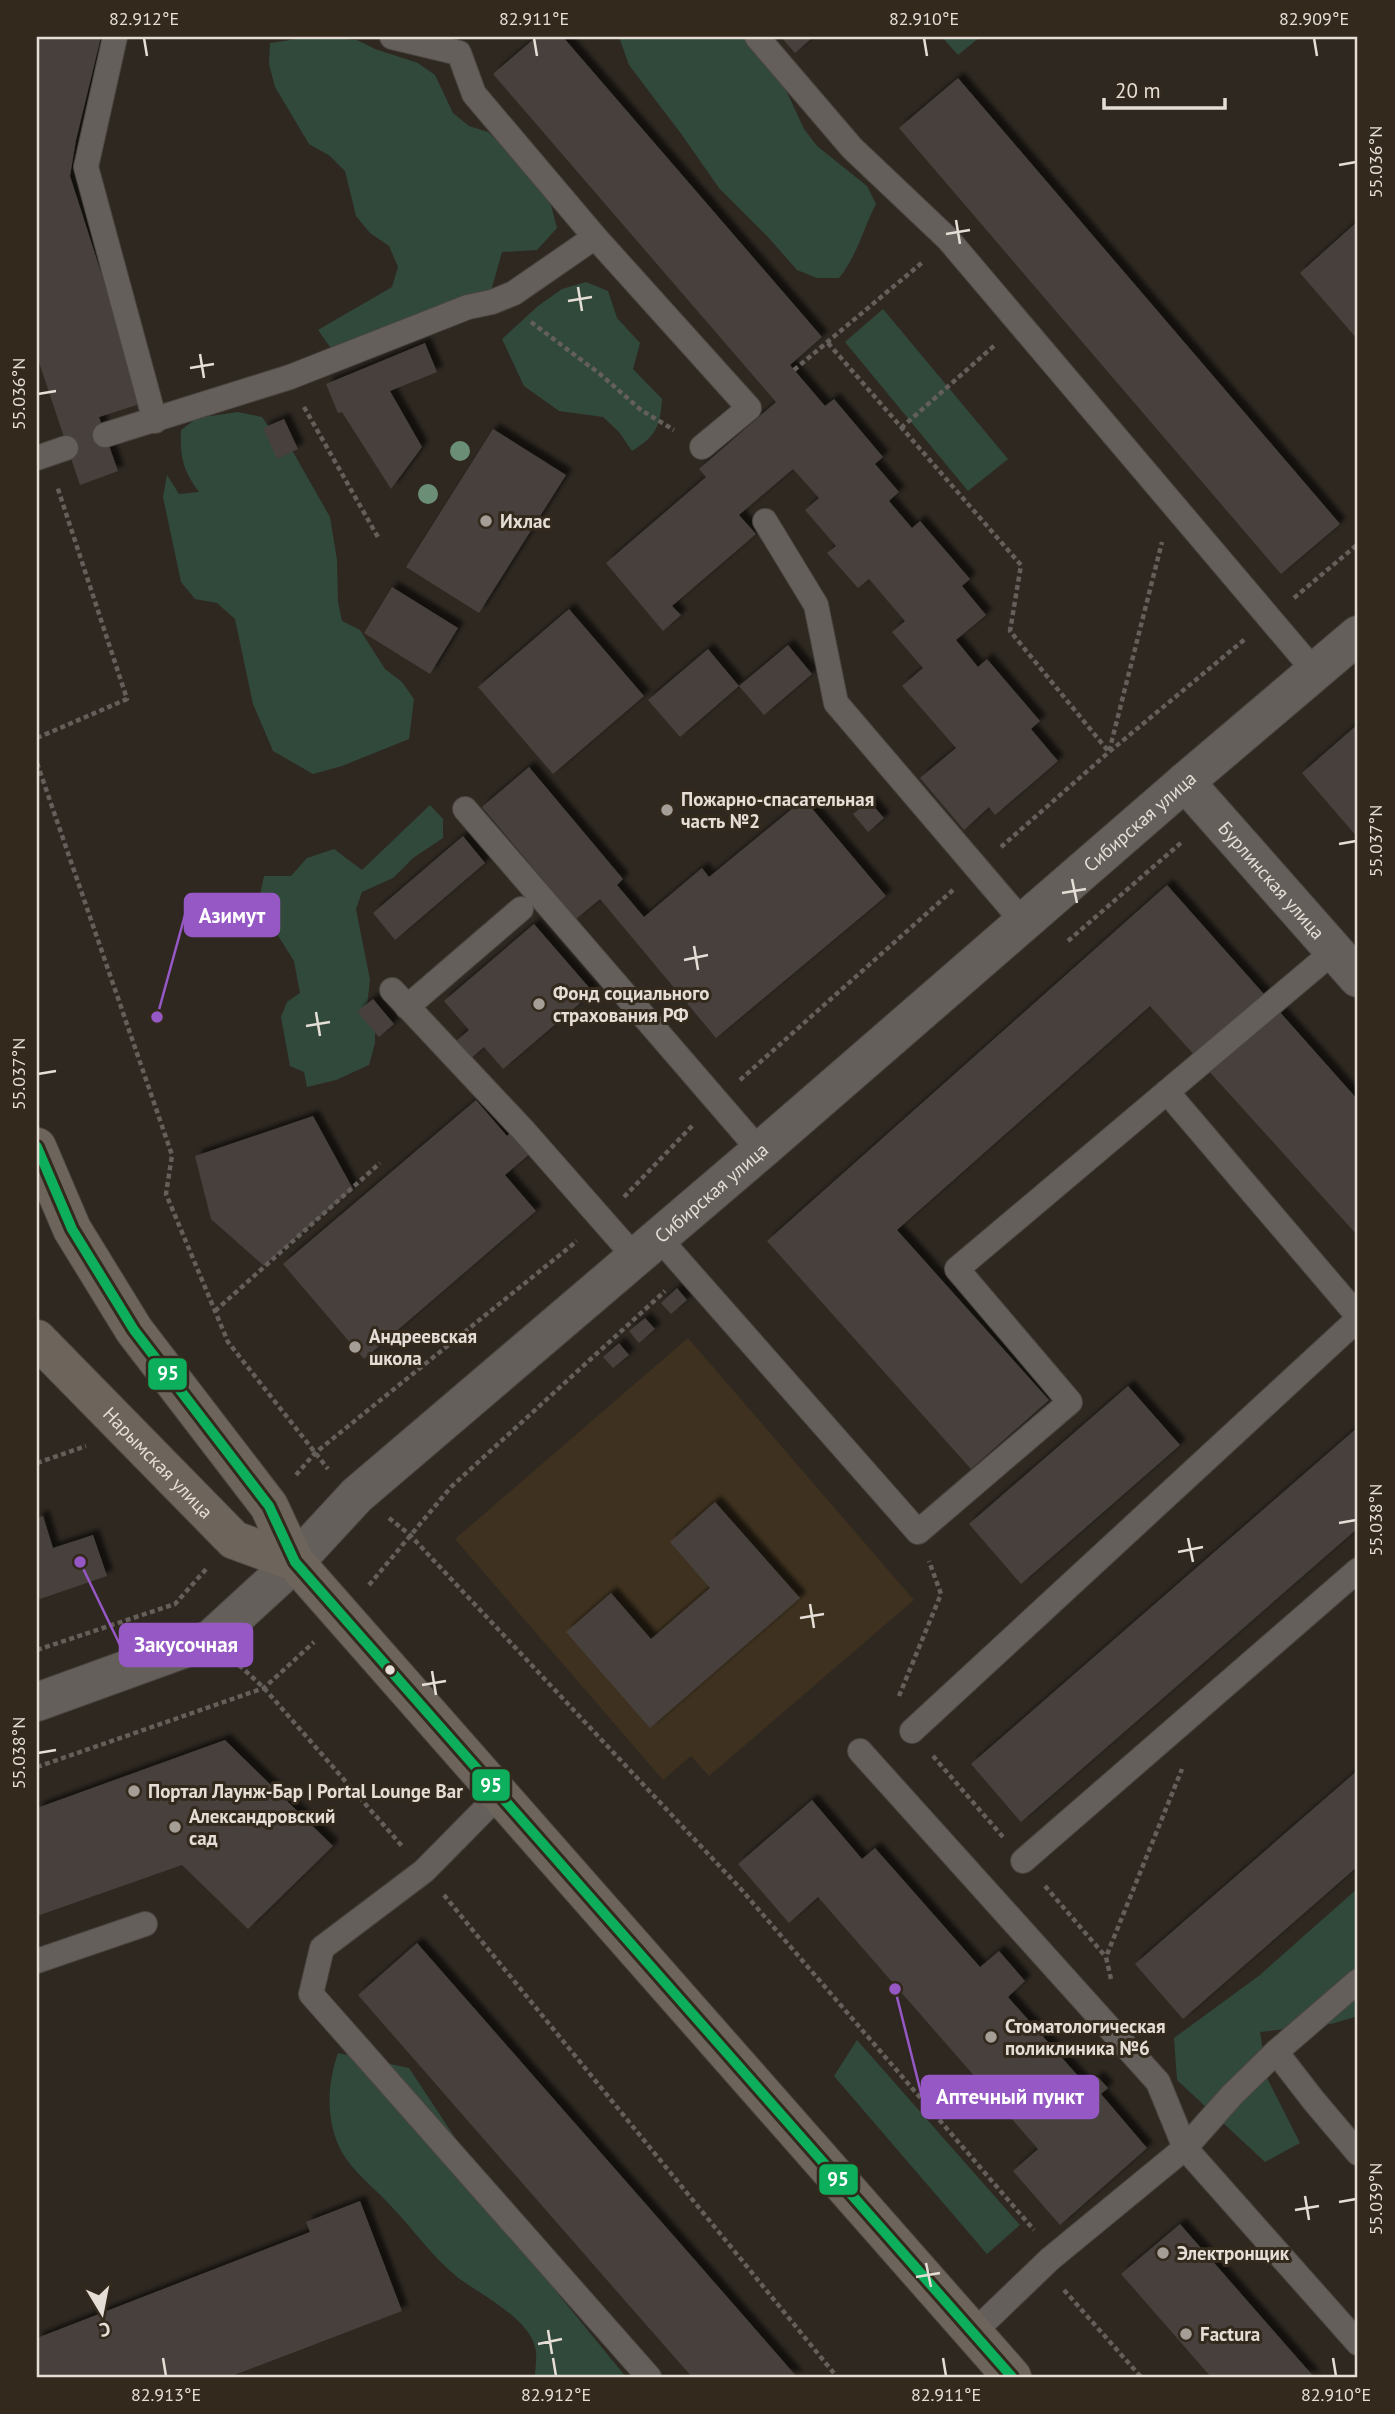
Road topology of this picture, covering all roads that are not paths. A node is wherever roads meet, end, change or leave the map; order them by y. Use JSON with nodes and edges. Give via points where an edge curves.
{"nodes":[{"id":1,"x":115,"y":37,"type":"edge"},
{"id":2,"x":391,"y":37,"type":"edge"},
{"id":3,"x":757,"y":37,"type":"edge"},
{"id":4,"x":463,"y":45,"type":"edge"},
{"id":5,"x":595,"y":237,"type":"junction"},
{"id":6,"x":155,"y":421,"type":"junction"},
{"id":7,"x":105,"y":435,"type":"dead end"},
{"id":8,"x":702,"y":447,"type":"road end"},
{"id":9,"x":765,"y":521,"type":"dead end"},
{"id":10,"x":1358,"y":635,"type":"edge"},
{"id":11,"x":1315,"y":673,"type":"junction"},
{"id":12,"x":1185,"y":782,"type":"junction"},
{"id":13,"x":465,"y":809,"type":"dead end"},
{"id":14,"x":521,"y":909,"type":"dead end"},
{"id":15,"x":1023,"y":922,"type":"junction"},
{"id":16,"x":1346,"y":965,"type":"edge"},
{"id":17,"x":1167,"y":1092,"type":"junction"},
{"id":18,"x":37,"y":1147,"type":"edge"},
{"id":19,"x":760,"y":1151,"type":"junction"},
{"id":20,"x":646,"y":1247,"type":"junction"},
{"id":21,"x":1358,"y":1317,"type":"edge"},
{"id":22,"x":37,"y":1339,"type":"edge"},
{"id":23,"x":295,"y":1562,"type":"junction"},
{"id":24,"x":1358,"y":1570,"type":"edge"},
{"id":25,"x":37,"y":1702,"type":"edge"},
{"id":26,"x":912,"y":1731,"type":"road end"},
{"id":27,"x":860,"y":1751,"type":"dead end"},
{"id":28,"x":499,"y":1795,"type":"junction"},
{"id":29,"x":1023,"y":1861,"type":"road end"},
{"id":30,"x":145,"y":1924,"type":"dead end"},
{"id":31,"x":37,"y":1961,"type":"edge"},
{"id":32,"x":1358,"y":1981,"type":"edge"},
{"id":33,"x":1276,"y":2052,"type":"junction"},
{"id":34,"x":1185,"y":2148,"type":"junction"},
{"id":35,"x":1358,"y":2153,"type":"edge"},
{"id":36,"x":973,"y":2333,"type":"junction"},
{"id":37,"x":1358,"y":2343,"type":"edge"},
{"id":38,"x":649,"y":2377,"type":"edge"},
{"id":39,"x":1012,"y":2377,"type":"edge"}],
"edges":[{"from":1,"to":6,"type":"lane","via":[[86,167]]},
{"from":2,"to":4,"type":"lane"},
{"from":3,"to":11,"type":"lane","via":[[852,148],[948,239]]},
{"from":4,"to":5,"type":"lane","via":[[474,94]]},
{"from":5,"to":6,"type":"lane","via":[[514,293],[290,377]]},
{"from":5,"to":8,"type":"lane","via":[[749,408]]},
{"from":6,"to":7,"type":"lane"},
{"from":9,"to":15,"type":"lane","via":[[816,605],[836,703]]},
{"from":10,"to":11,"type":"street","name":"Сибирская улица"},
{"from":11,"to":12,"type":"street","name":"Сибирская улица"},
{"from":12,"to":15,"type":"street","name":"Сибирская улица"},
{"from":12,"to":16,"type":"street","name":"Бурлинская улица"},
{"from":13,"to":19,"type":"lane"},
{"from":14,"to":20,"type":"lane","via":[[399,998],[525,1132]]},
{"from":15,"to":19,"type":"street","name":"Сибирская улица"},
{"from":16,"to":17,"type":"lane"},
{"from":17,"to":20,"type":"lane","via":[[957,1269],[1070,1402],[918,1532],[687,1270]]},
{"from":17,"to":21,"type":"lane"},
{"from":18,"to":23,"type":"main road","name":"Нарымская улица","via":[[72,1229],[127,1319],[269,1506]]},
{"from":19,"to":20,"type":"street","name":"Сибирская улица"},
{"from":20,"to":23,"type":"street","name":"Сибирская улица","via":[[357,1495]]},
{"from":21,"to":26,"type":"lane"},
{"from":22,"to":23,"type":"main road","name":"Нарымская улица","via":[[234,1540]]},
{"from":23,"to":25,"type":"street","name":"Сибирская улица","via":[[211,1639]]},
{"from":23,"to":28,"type":"main road","name":"Нарымская улица"},
{"from":24,"to":29,"type":"lane"},
{"from":27,"to":34,"type":"lane","via":[[1158,2082]]},
{"from":28,"to":36,"type":"main road","name":"Нарымская улица"},
{"from":28,"to":38,"type":"lane","via":[[424,1871],[323,1948],[311,1994]]},
{"from":30,"to":31,"type":"lane"},
{"from":32,"to":33,"type":"lane"},
{"from":33,"to":34,"type":"lane"},
{"from":33,"to":35,"type":"lane"},
{"from":34,"to":36,"type":"lane","via":[[1050,2259]]},
{"from":34,"to":37,"type":"lane"},
{"from":36,"to":39,"type":"main road","name":"Нарымская улица"}]}
